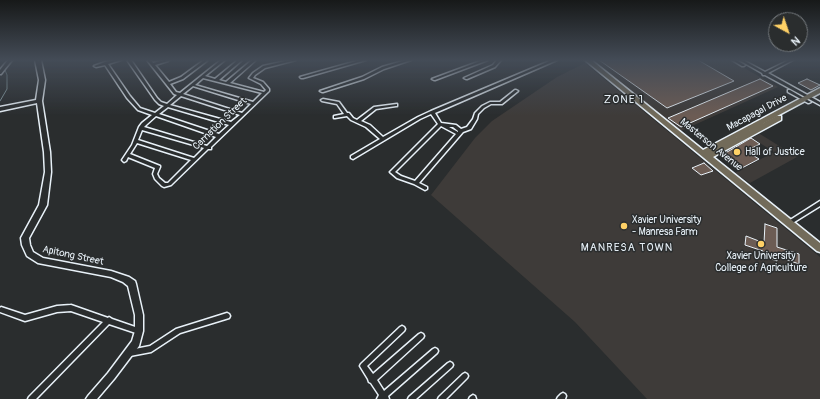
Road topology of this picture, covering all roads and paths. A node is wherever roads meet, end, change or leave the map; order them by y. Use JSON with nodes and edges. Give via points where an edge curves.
{"nodes":[{"id":1,"x":42,"y":79,"type":"edge"},
{"id":2,"x":117,"y":79,"type":"edge"},
{"id":3,"x":142,"y":79,"type":"edge"},
{"id":4,"x":164,"y":79,"type":"edge"},
{"id":5,"x":181,"y":79,"type":"edge"},
{"id":6,"x":200,"y":79,"type":"edge"},
{"id":7,"x":212,"y":79,"type":"edge"},
{"id":8,"x":232,"y":79,"type":"edge"},
{"id":9,"x":254,"y":79,"type":"edge"},
{"id":10,"x":361,"y":79,"type":"edge"},
{"id":11,"x":512,"y":79,"type":"edge"},
{"id":12,"x":611,"y":79,"type":"edge"},
{"id":13,"x":770,"y":79,"type":"edge"},
{"id":14,"x":216,"y":80,"type":"joint"},
{"id":15,"x":227,"y":83,"type":"junction"},
{"id":16,"x":168,"y":84,"type":"junction"},
{"id":17,"x":192,"y":85,"type":"junction"},
{"id":18,"x":820,"y":90,"type":"edge"},
{"id":19,"x":322,"y":91,"type":"dead end"},
{"id":20,"x":516,"y":91,"type":"dead end"},
{"id":21,"x":265,"y":93,"type":"junction"},
{"id":22,"x":180,"y":95,"type":"junction"},
{"id":23,"x":820,"y":96,"type":"edge"},
{"id":24,"x":323,"y":100,"type":"dead end"},
{"id":25,"x":808,"y":100,"type":"junction"},
{"id":26,"x":39,"y":101,"type":"junction"},
{"id":27,"x":254,"y":103,"type":"junction"},
{"id":28,"x":820,"y":104,"type":"edge"},
{"id":29,"x":167,"y":105,"type":"junction"},
{"id":30,"x":396,"y":105,"type":"dead end"},
{"id":31,"x":0,"y":109,"type":"edge"},
{"id":32,"x":432,"y":112,"type":"junction"},
{"id":33,"x":242,"y":114,"type":"junction"},
{"id":34,"x":346,"y":114,"type":"junction"},
{"id":35,"x":154,"y":115,"type":"junction"},
{"id":36,"x":335,"y":117,"type":"dead end"},
{"id":37,"x":358,"y":121,"type":"junction"},
{"id":38,"x":232,"y":124,"type":"junction"},
{"id":39,"x":440,"y":124,"type":"junction"},
{"id":40,"x":141,"y":128,"type":"junction"},
{"id":41,"x":459,"y":132,"type":"junction"},
{"id":42,"x":219,"y":136,"type":"junction"},
{"id":43,"x":383,"y":139,"type":"junction"},
{"id":44,"x":136,"y":141,"type":"junction"},
{"id":45,"x":208,"y":148,"type":"junction"},
{"id":46,"x":128,"y":155,"type":"junction"},
{"id":47,"x":705,"y":155,"type":"junction"},
{"id":48,"x":353,"y":157,"type":"dead end"},
{"id":49,"x":124,"y":160,"type":"dead end"},
{"id":50,"x":195,"y":160,"type":"junction"},
{"id":51,"x":416,"y":183,"type":"junction"},
{"id":52,"x":425,"y":188,"type":"dead end"},
{"id":53,"x":820,"y":203,"type":"edge"},
{"id":54,"x":789,"y":223,"type":"junction"},
{"id":55,"x":820,"y":248,"type":"edge"},
{"id":56,"x":1,"y":310,"type":"dead end"},
{"id":57,"x":227,"y":316,"type":"dead end"},
{"id":58,"x":109,"y":320,"type":"junction"},
{"id":59,"x":402,"y":330,"type":"dead end"},
{"id":60,"x":139,"y":331,"type":"junction"},
{"id":61,"x":421,"y":336,"type":"dead end"},
{"id":62,"x":435,"y":351,"type":"dead end"},
{"id":63,"x":130,"y":353,"type":"junction"},
{"id":64,"x":450,"y":365,"type":"dead end"},
{"id":65,"x":465,"y":376,"type":"dead end"},
{"id":66,"x":371,"y":380,"type":"junction"},
{"id":67,"x":383,"y":398,"type":"edge"},
{"id":68,"x":31,"y":399,"type":"edge"},
{"id":69,"x":91,"y":399,"type":"edge"},
{"id":70,"x":411,"y":399,"type":"edge"},
{"id":71,"x":441,"y":399,"type":"edge"}],
"edges":[{"from":1,"to":26,"type":"street","name":"Apitong Street"},
{"from":2,"to":35,"type":"street","via":[[135,105],[144,112]]},
{"from":3,"to":29,"type":"street","via":[[156,99]]},
{"from":4,"to":16,"type":"street"},
{"from":5,"to":16,"type":"street"},
{"from":6,"to":17,"type":"street"},
{"from":7,"to":14,"type":"street"},
{"from":8,"to":15,"type":"street"},
{"from":9,"to":21,"type":"street","via":[[268,88]]},
{"from":10,"to":19,"type":"street"},
{"from":11,"to":32,"type":"street"},
{"from":12,"to":47,"type":"main road","name":"Masterson Avenue"},
{"from":13,"to":25,"type":"street"},
{"from":14,"to":15,"type":"street"},
{"from":15,"to":21,"type":"street"},
{"from":16,"to":22,"type":"street"},
{"from":17,"to":22,"type":"street"},
{"from":17,"to":27,"type":"street"},
{"from":18,"to":25,"type":"main road","name":"Macapagal Drive"},
{"from":20,"to":41,"type":"street","via":[[500,103],[490,103],[483,107],[475,115],[469,128]]},
{"from":21,"to":27,"type":"street","name":"Carnation Street"},
{"from":22,"to":29,"type":"street"},
{"from":22,"to":33,"type":"street"},
{"from":23,"to":25,"type":"main road","name":"Macapagal Drive"},
{"from":24,"to":34,"type":"street","via":[[338,103]]},
{"from":25,"to":28,"type":"street"},
{"from":25,"to":47,"type":"main road","name":"Macapagal Drive"},
{"from":26,"to":31,"type":"street"},
{"from":26,"to":60,"type":"street","name":"Apitong Street","via":[[48,172],[43,206],[24,242],[27,250],[41,261],[126,279],[132,284],[134,291]]},
{"from":27,"to":33,"type":"street","name":"Carnation Street"},
{"from":29,"to":35,"type":"street"},
{"from":29,"to":38,"type":"street"},
{"from":30,"to":37,"type":"street","via":[[375,108]]},
{"from":32,"to":39,"type":"street"},
{"from":32,"to":43,"type":"street"},
{"from":33,"to":38,"type":"street","name":"Carnation Street"},
{"from":34,"to":36,"type":"street"},
{"from":34,"to":37,"type":"street"},
{"from":35,"to":40,"type":"street"},
{"from":35,"to":42,"type":"street"},
{"from":37,"to":43,"type":"street"},
{"from":38,"to":42,"type":"street","name":"Carnation Street"},
{"from":39,"to":41,"type":"street","via":[[454,126]]},
{"from":39,"to":51,"type":"street","via":[[393,171],[399,177]]},
{"from":40,"to":44,"type":"street"},
{"from":40,"to":45,"type":"street"},
{"from":41,"to":51,"type":"street"},
{"from":42,"to":45,"type":"street","name":"Carnation Street"},
{"from":43,"to":48,"type":"street"},
{"from":44,"to":46,"type":"street"},
{"from":44,"to":50,"type":"street"},
{"from":45,"to":50,"type":"street","name":"Carnation Street"},
{"from":46,"to":49,"type":"street"},
{"from":46,"to":50,"type":"street","name":"Carnation Street","via":[[158,167],[157,179],[161,184],[167,185]]},
{"from":47,"to":54,"type":"main road","name":"Masterson Avenue"},
{"from":51,"to":52,"type":"street"},
{"from":53,"to":54,"type":"street"},
{"from":54,"to":55,"type":"main road","name":"Masterson Avenue"},
{"from":56,"to":58,"type":"street","via":[[25,318],[67,308]]},
{"from":57,"to":63,"type":"street","via":[[178,331],[151,349]]},
{"from":58,"to":60,"type":"street"},
{"from":58,"to":68,"type":"street"},
{"from":59,"to":66,"type":"street","via":[[364,362],[363,366]]},
{"from":60,"to":63,"type":"street","name":"Apitong Street"},
{"from":61,"to":66,"type":"street"},
{"from":62,"to":67,"type":"street"},
{"from":63,"to":69,"type":"street","name":"Apitong Street"},
{"from":64,"to":70,"type":"street"},
{"from":65,"to":71,"type":"street"},
{"from":66,"to":67,"type":"street"}]}
